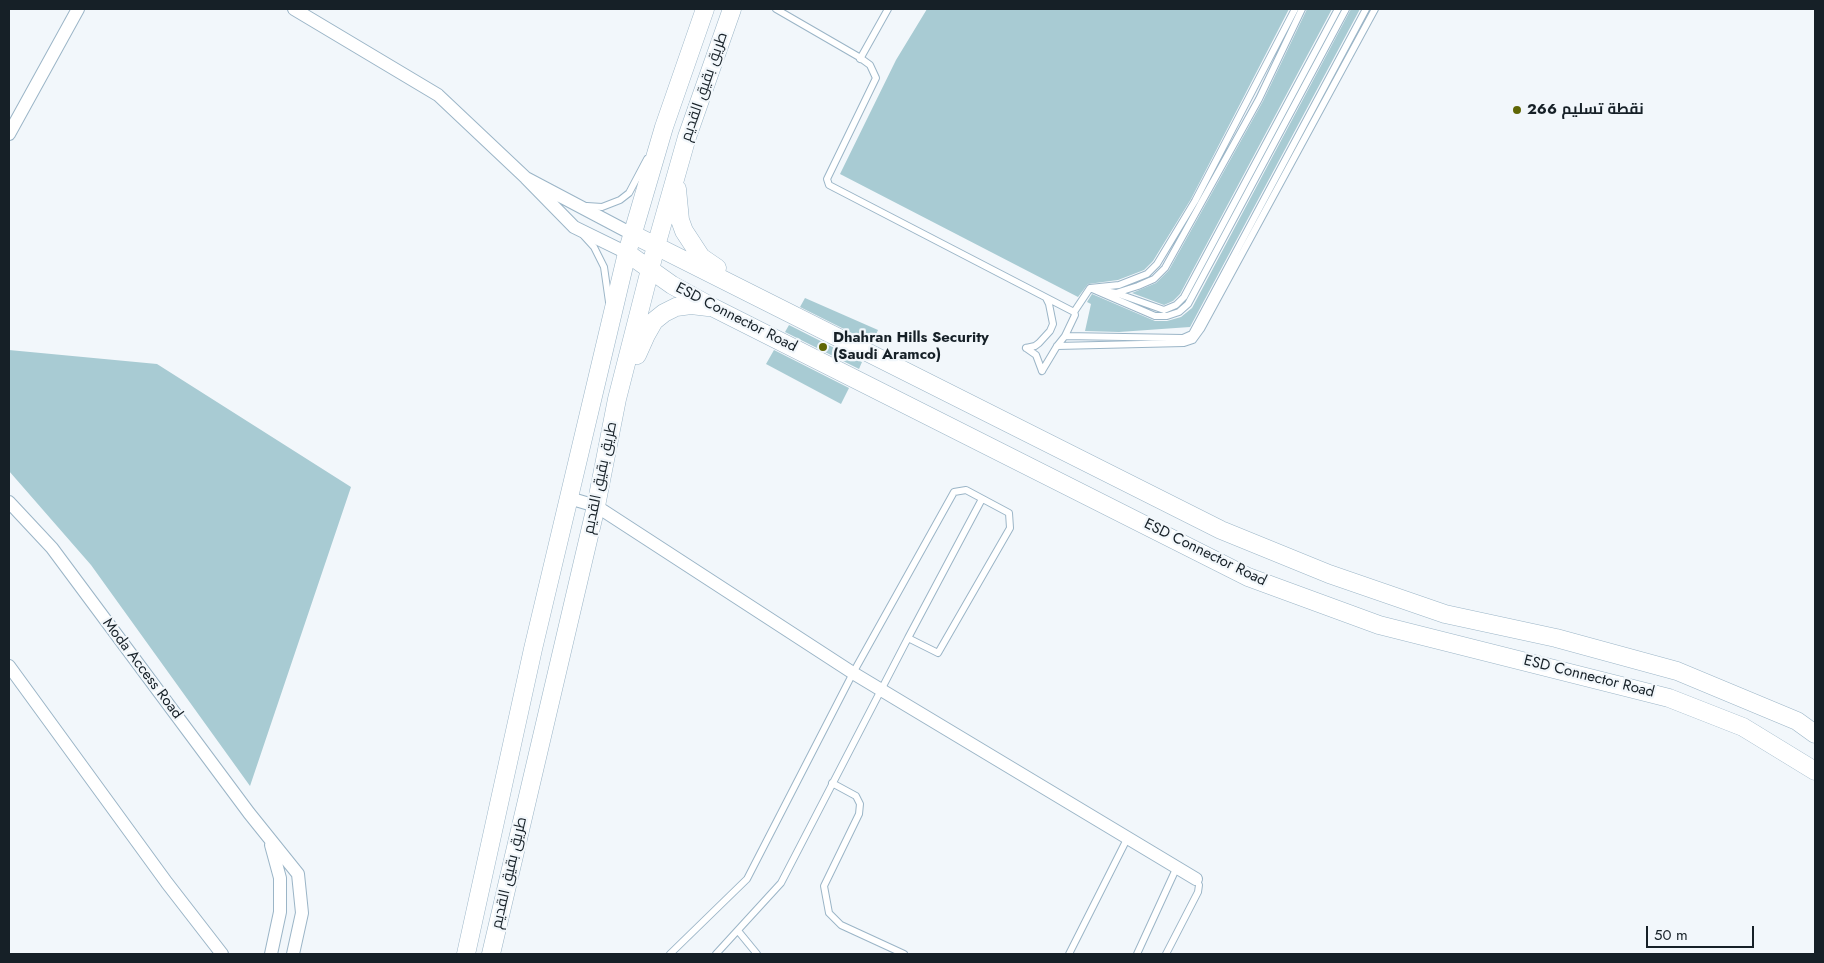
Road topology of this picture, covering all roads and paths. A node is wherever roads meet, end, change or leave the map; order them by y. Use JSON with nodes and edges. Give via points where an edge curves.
{"nodes":[{"id":1,"x":78,"y":9,"type":"edge"},
{"id":2,"x":294,"y":9,"type":"edge"},
{"id":3,"x":705,"y":9,"type":"edge"},
{"id":4,"x":732,"y":9,"type":"edge"},
{"id":5,"x":776,"y":9,"type":"edge"},
{"id":6,"x":888,"y":9,"type":"edge"},
{"id":7,"x":1295,"y":9,"type":"edge"},
{"id":8,"x":1302,"y":9,"type":"edge"},
{"id":9,"x":1338,"y":9,"type":"edge"},
{"id":10,"x":1346,"y":9,"type":"edge"},
{"id":11,"x":1366,"y":9,"type":"edge"},
{"id":12,"x":1374,"y":9,"type":"edge"},
{"id":13,"x":860,"y":59,"type":"junction"},
{"id":14,"x":664,"y":127,"type":"junction"},
{"id":15,"x":9,"y":134,"type":"edge"},
{"id":16,"x":679,"y":164,"type":"junction"},
{"id":17,"x":526,"y":178,"type":"junction"},
{"id":18,"x":577,"y":205,"type":"junction"},
{"id":19,"x":574,"y":227,"type":"junction"},
{"id":20,"x":632,"y":234,"type":"junction"},
{"id":21,"x":656,"y":246,"type":"junction"},
{"id":22,"x":627,"y":253,"type":"junction"},
{"id":23,"x":650,"y":269,"type":"junction"},
{"id":24,"x":1090,"y":288,"type":"junction"},
{"id":25,"x":1116,"y":293,"type":"junction"},
{"id":26,"x":754,"y":295,"type":"junction"},
{"id":27,"x":1045,"y":297,"type":"junction"},
{"id":28,"x":714,"y":308,"type":"junction"},
{"id":29,"x":1074,"y":312,"type":"junction"},
{"id":30,"x":610,"y":322,"type":"junction"},
{"id":31,"x":1066,"y":336,"type":"junction"},
{"id":32,"x":1057,"y":346,"type":"junction"},
{"id":33,"x":617,"y":399,"type":"junction"},
{"id":34,"x":1004,"y":421,"type":"junction"},
{"id":35,"x":990,"y":447,"type":"junction"},
{"id":36,"x":568,"y":498,"type":"junction"},
{"id":37,"x":982,"y":499,"type":"junction"},
{"id":38,"x":9,"y":502,"type":"edge"},
{"id":39,"x":596,"y":506,"type":"junction"},
{"id":40,"x":908,"y":638,"type":"junction"},
{"id":41,"x":9,"y":666,"type":"edge"},
{"id":42,"x":853,"y":672,"type":"junction"},
{"id":43,"x":881,"y":689,"type":"junction"},
{"id":44,"x":1815,"y":734,"type":"edge"},
{"id":45,"x":1815,"y":771,"type":"edge"},
{"id":46,"x":832,"y":784,"type":"junction"},
{"id":47,"x":1127,"y":839,"type":"junction"},
{"id":48,"x":270,"y":840,"type":"junction"},
{"id":49,"x":1176,"y":869,"type":"junction"},
{"id":50,"x":1196,"y":879,"type":"joint"},
{"id":51,"x":739,"y":932,"type":"junction"},
{"id":52,"x":222,"y":954,"type":"edge"},
{"id":53,"x":271,"y":954,"type":"edge"},
{"id":54,"x":293,"y":954,"type":"edge"},
{"id":55,"x":466,"y":954,"type":"edge"},
{"id":56,"x":491,"y":954,"type":"edge"},
{"id":57,"x":670,"y":954,"type":"edge"},
{"id":58,"x":716,"y":954,"type":"edge"},
{"id":59,"x":756,"y":954,"type":"edge"},
{"id":60,"x":904,"y":954,"type":"edge"},
{"id":61,"x":1069,"y":954,"type":"edge"},
{"id":62,"x":1137,"y":954,"type":"edge"},
{"id":63,"x":1166,"y":954,"type":"edge"}],
"edges":[{"from":1,"to":15,"type":"street"},
{"from":2,"to":17,"type":"street","via":[[438,95]]},
{"from":3,"to":14,"type":"main road","name":"طريق بقيق القديم"},
{"from":4,"to":16,"type":"main road","name":"طريق بقيق القديم"},
{"from":5,"to":13,"type":"lane"},
{"from":6,"to":13,"type":"lane"},
{"from":7,"to":24,"type":"lane","via":[[1195,201],[1157,264],[1147,274],[1119,285]]},
{"from":8,"to":25,"type":"lane","via":[[1259,99],[1165,268],[1154,279]]},
{"from":9,"to":25,"type":"lane","via":[[1184,297],[1164,310]]},
{"from":10,"to":24,"type":"lane","via":[[1188,304],[1179,312],[1155,316]]},
{"from":11,"to":31,"type":"lane","via":[[1192,334],[1183,338]]},
{"from":12,"to":32,"type":"lane","via":[[1193,340],[1184,343]]},
{"from":13,"to":27,"type":"lane","via":[[870,65],[876,78],[827,179],[829,185]]},
{"from":14,"to":18,"type":"lane","via":[[629,192],[602,208]]},
{"from":14,"to":20,"type":"main road","name":"طريق بقيق القديم"},
{"from":16,"to":21,"type":"main road","name":"طريق بقيق القديم"},
{"from":16,"to":26,"type":"main road","via":[[677,191],[684,231],[701,257]]},
{"from":17,"to":18,"type":"street"},
{"from":17,"to":19,"type":"street"},
{"from":18,"to":20,"type":"street"},
{"from":19,"to":22,"type":"street"},
{"from":19,"to":30,"type":"lane","via":[[594,246],[604,266]]},
{"from":20,"to":21,"type":"main road","name":"ESD Connector Road"},
{"from":20,"to":22,"type":"main road","name":"طريق بقيق القديم"},
{"from":21,"to":23,"type":"main road","name":"طريق بقيق القديم"},
{"from":21,"to":26,"type":"main road","name":"ESD Connector Road"},
{"from":22,"to":23,"type":"main road","name":"ESD Connector Road"},
{"from":22,"to":30,"type":"main road","name":"طريق بقيق القديم"},
{"from":23,"to":28,"type":"main road","name":"ESD Connector Road"},
{"from":23,"to":33,"type":"main road","name":"طريق بقيق القديم"},
{"from":24,"to":25,"type":"lane"},
{"from":24,"to":29,"type":"lane"},
{"from":26,"to":34,"type":"main road","name":"ESD Connector Road"},
{"from":27,"to":29,"type":"lane"},
{"from":27,"to":32,"type":"lane","via":[[1053,324],[1039,343],[1026,348],[1036,355],[1042,371]]},
{"from":28,"to":33,"type":"main road","via":[[691,305],[676,308],[654,321]]},
{"from":28,"to":35,"type":"main road","name":"ESD Connector Road"},
{"from":29,"to":31,"type":"lane"},
{"from":30,"to":36,"type":"main road","name":"طريق بقيق القديم"},
{"from":31,"to":32,"type":"lane"},
{"from":33,"to":39,"type":"main road","name":"طريق بقيق القديم"},
{"from":34,"to":35,"type":"main road"},
{"from":34,"to":44,"type":"main road","name":"ESD Connector Road","via":[[1221,530],[1329,574],[1445,614],[1556,638],[1677,671],[1797,721]]},
{"from":35,"to":45,"type":"main road","name":"ESD Connector Road","via":[[1248,577],[1379,624],[1670,698],[1743,727]]},
{"from":36,"to":39,"type":"street"},
{"from":36,"to":55,"type":"main road","name":"طريق بقيق القديم"},
{"from":37,"to":40,"type":"lane"},
{"from":37,"to":40,"type":"lane","via":[[1009,513],[1010,528],[938,653]]},
{"from":37,"to":42,"type":"lane","via":[[966,490],[954,492]]},
{"from":38,"to":48,"type":"street","name":"Moda Access Road","via":[[52,548]]},
{"from":39,"to":42,"type":"street"},
{"from":39,"to":56,"type":"main road","name":"طريق بقيق القديم"},
{"from":40,"to":43,"type":"lane"},
{"from":41,"to":52,"type":"street","via":[[167,884]]},
{"from":42,"to":43,"type":"street"},
{"from":42,"to":57,"type":"lane","via":[[747,879]]},
{"from":43,"to":46,"type":"lane"},
{"from":43,"to":47,"type":"street"},
{"from":46,"to":51,"type":"lane","via":[[781,884]]},
{"from":46,"to":60,"type":"lane","via":[[856,796],[860,804],[859,814],[824,886],[829,913],[840,925]]},
{"from":47,"to":49,"type":"street"},
{"from":47,"to":61,"type":"lane"},
{"from":48,"to":53,"type":"street","name":"Moda Access Road","via":[[280,878],[280,912]]},
{"from":48,"to":54,"type":"street","name":"Moda Access Road","via":[[298,874],[302,913]]},
{"from":49,"to":50,"type":"street"},
{"from":49,"to":62,"type":"lane"},
{"from":50,"to":63,"type":"lane","via":[[1198,892]]},
{"from":51,"to":58,"type":"lane"},
{"from":51,"to":59,"type":"lane"}]}
